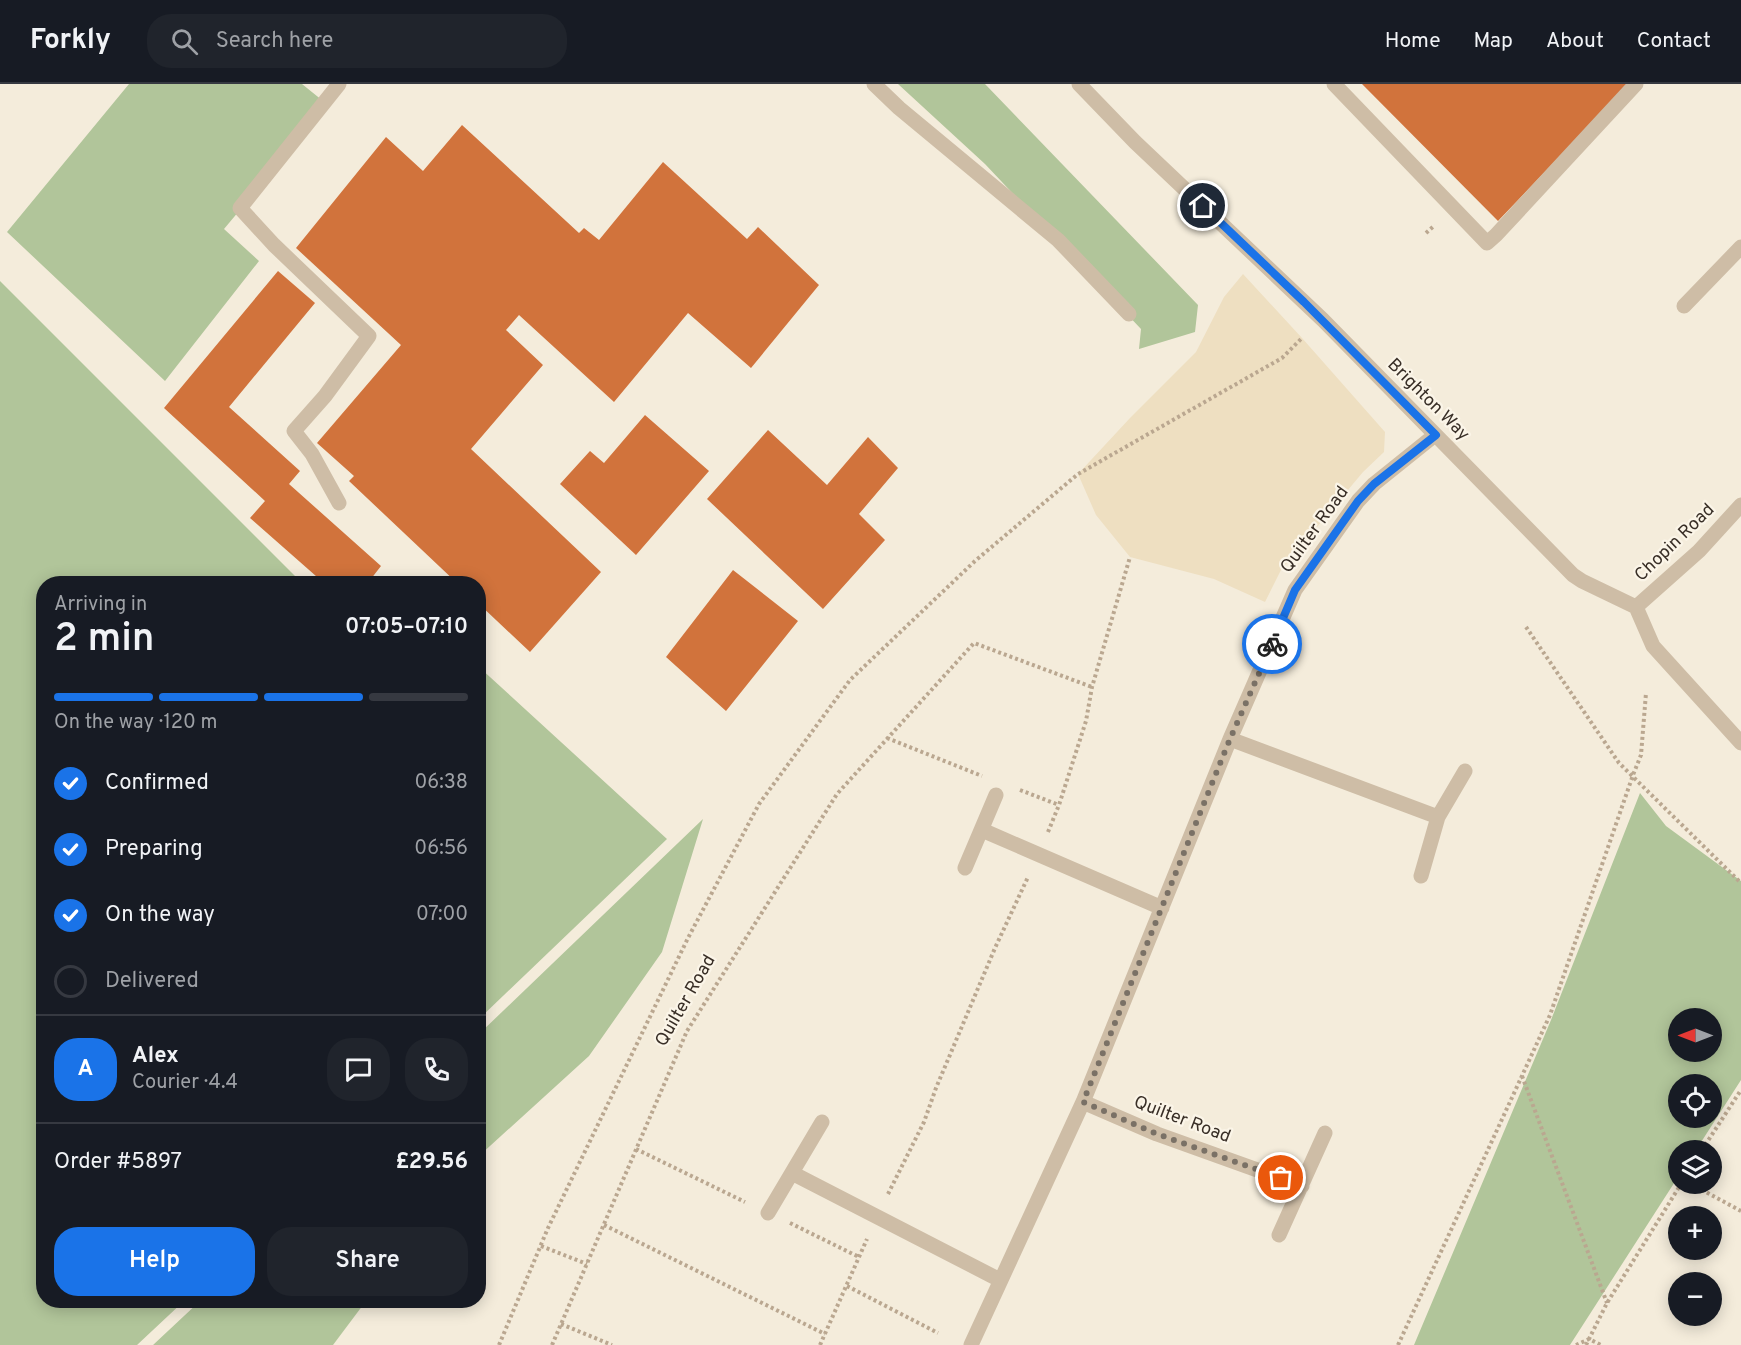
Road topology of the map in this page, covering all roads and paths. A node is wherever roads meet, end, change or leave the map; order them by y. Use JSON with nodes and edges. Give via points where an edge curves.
{"nodes":[{"id":1,"x":339,"y":84,"type":"edge"},
{"id":2,"x":874,"y":84,"type":"edge"},
{"id":3,"x":1079,"y":84,"type":"edge"},
{"id":4,"x":1334,"y":84,"type":"edge"},
{"id":5,"x":1636,"y":84,"type":"edge"},
{"id":6,"x":1741,"y":247,"type":"edge"},
{"id":7,"x":1684,"y":306,"type":"dead end"},
{"id":8,"x":1128,"y":314,"type":"dead end"},
{"id":9,"x":1302,"y":338,"type":"dead end"},
{"id":10,"x":1436,"y":435,"type":"junction"},
{"id":11,"x":339,"y":503,"type":"dead end"},
{"id":12,"x":1741,"y":505,"type":"edge"},
{"id":13,"x":1130,"y":557,"type":"dead end"},
{"id":14,"x":1636,"y":607,"type":"junction"},
{"id":15,"x":1526,"y":627,"type":"dead end"},
{"id":16,"x":1092,"y":687,"type":"junction"},
{"id":17,"x":1646,"y":693,"type":"dead end"},
{"id":18,"x":887,"y":738,"type":"junction"},
{"id":19,"x":1230,"y":739,"type":"junction"},
{"id":20,"x":1741,"y":743,"type":"edge"},
{"id":21,"x":1465,"y":771,"type":"dead end"},
{"id":22,"x":1633,"y":775,"type":"junction"},
{"id":23,"x":991,"y":779,"type":"dead end"},
{"id":24,"x":1011,"y":787,"type":"dead end"},
{"id":25,"x":996,"y":795,"type":"dead end"},
{"id":26,"x":1059,"y":805,"type":"junction"},
{"id":27,"x":1438,"y":817,"type":"junction"},
{"id":28,"x":981,"y":830,"type":"junction"},
{"id":29,"x":1038,"y":854,"type":"junction"},
{"id":30,"x":965,"y":868,"type":"dead end"},
{"id":31,"x":1421,"y":876,"type":"dead end"},
{"id":32,"x":1741,"y":883,"type":"edge"},
{"id":33,"x":1162,"y":908,"type":"junction"},
{"id":34,"x":1522,"y":1076,"type":"junction"},
{"id":35,"x":1741,"y":1090,"type":"edge"},
{"id":36,"x":1083,"y":1102,"type":"junction"},
{"id":37,"x":822,"y":1122,"type":"dead end"},
{"id":38,"x":1325,"y":1132,"type":"dead end"},
{"id":39,"x":1708,"y":1140,"type":"edge"},
{"id":40,"x":792,"y":1173,"type":"junction"},
{"id":41,"x":1302,"y":1186,"type":"junction"},
{"id":42,"x":1675,"y":1194,"type":"edge"},
{"id":43,"x":1710,"y":1194,"type":"edge"},
{"id":44,"x":1741,"y":1211,"type":"edge"},
{"id":45,"x":768,"y":1213,"type":"dead end"},
{"id":46,"x":877,"y":1217,"type":"junction"},
{"id":47,"x":604,"y":1225,"type":"junction"},
{"id":48,"x":1280,"y":1235,"type":"dead end"},
{"id":49,"x":541,"y":1246,"type":"junction"},
{"id":50,"x":587,"y":1264,"type":"junction"},
{"id":51,"x":1000,"y":1280,"type":"junction"},
{"id":52,"x":847,"y":1286,"type":"junction"},
{"id":53,"x":1607,"y":1303,"type":"junction"},
{"id":54,"x":561,"y":1324,"type":"junction"},
{"id":55,"x":938,"y":1333,"type":"dead end"},
{"id":56,"x":825,"y":1334,"type":"junction"},
{"id":57,"x":1589,"y":1339,"type":"junction"},
{"id":58,"x":500,"y":1345,"type":"edge"},
{"id":59,"x":552,"y":1345,"type":"edge"},
{"id":60,"x":612,"y":1345,"type":"edge"},
{"id":61,"x":820,"y":1345,"type":"edge"},
{"id":62,"x":971,"y":1345,"type":"edge"},
{"id":63,"x":1398,"y":1345,"type":"edge"},
{"id":64,"x":1576,"y":1345,"type":"edge"},
{"id":65,"x":1586,"y":1345,"type":"edge"},
{"id":66,"x":1602,"y":1345,"type":"edge"}],
"edges":[{"from":1,"to":11,"type":"street","via":[[240,208],[369,336],[325,396],[294,430]]},
{"from":2,"to":8,"type":"street","via":[[1058,240]]},
{"from":3,"to":10,"type":"street","name":"Brighton Way"},
{"from":4,"to":5,"type":"street","via":[[1487,243]]},
{"from":6,"to":7,"type":"street"},
{"from":9,"to":49,"type":"path","via":[[1282,358],[1078,474],[975,561],[850,680],[759,804],[688,938]]},
{"from":10,"to":14,"type":"street","name":"Brighton Way","via":[[1574,575]]},
{"from":10,"to":19,"type":"street","name":"Quilter Road","via":[[1358,501],[1295,590]]},
{"from":12,"to":14,"type":"street","name":"Chopin Road","via":[[1699,551]]},
{"from":13,"to":16,"type":"path"},
{"from":14,"to":20,"type":"street","via":[[1653,646]]},
{"from":15,"to":22,"type":"path","via":[[1619,764]]},
{"from":16,"to":18,"type":"path","name":"Quilter Road","via":[[974,643]]},
{"from":16,"to":26,"type":"path","via":[[1086,721]]},
{"from":17,"to":22,"type":"path","via":[[1641,755]]},
{"from":18,"to":23,"type":"path"},
{"from":18,"to":47,"type":"path","name":"Quilter Road","via":[[837,794],[687,1031]]},
{"from":19,"to":27,"type":"street"},
{"from":19,"to":33,"type":"street","name":"Quilter Road"},
{"from":21,"to":27,"type":"street"},
{"from":22,"to":32,"type":"path"},
{"from":22,"to":34,"type":"path","via":[[1550,1015]]},
{"from":24,"to":26,"type":"path"},
{"from":25,"to":28,"type":"street"},
{"from":26,"to":29,"type":"path"},
{"from":27,"to":31,"type":"street"},
{"from":28,"to":29,"type":"street"},
{"from":28,"to":30,"type":"street"},
{"from":29,"to":33,"type":"street"},
{"from":29,"to":46,"type":"path","via":[[924,1122]]},
{"from":33,"to":36,"type":"street","name":"Quilter Road"},
{"from":34,"to":53,"type":"path"},
{"from":34,"to":63,"type":"path"},
{"from":35,"to":39,"type":"path"},
{"from":36,"to":41,"type":"street","name":"Quilter Road","via":[[1157,1134]]},
{"from":36,"to":51,"type":"street","name":"Quilter Road"},
{"from":37,"to":40,"type":"street"},
{"from":38,"to":41,"type":"street"},
{"from":40,"to":45,"type":"street"},
{"from":40,"to":46,"type":"street"},
{"from":41,"to":48,"type":"street"},
{"from":42,"to":53,"type":"path"},
{"from":43,"to":44,"type":"path"},
{"from":46,"to":51,"type":"street"},
{"from":46,"to":52,"type":"path"},
{"from":47,"to":50,"type":"path","name":"Quilter Road"},
{"from":47,"to":56,"type":"path"},
{"from":49,"to":50,"type":"path"},
{"from":49,"to":58,"type":"path"},
{"from":50,"to":54,"type":"path","name":"Quilter Road"},
{"from":51,"to":62,"type":"street","name":"Quilter Road"},
{"from":52,"to":55,"type":"path"},
{"from":52,"to":56,"type":"path"},
{"from":53,"to":57,"type":"path"},
{"from":54,"to":59,"type":"path","name":"Quilter Road"},
{"from":54,"to":60,"type":"path"},
{"from":56,"to":61,"type":"path"},
{"from":57,"to":64,"type":"path"},
{"from":57,"to":65,"type":"path"},
{"from":57,"to":66,"type":"path"}]}
